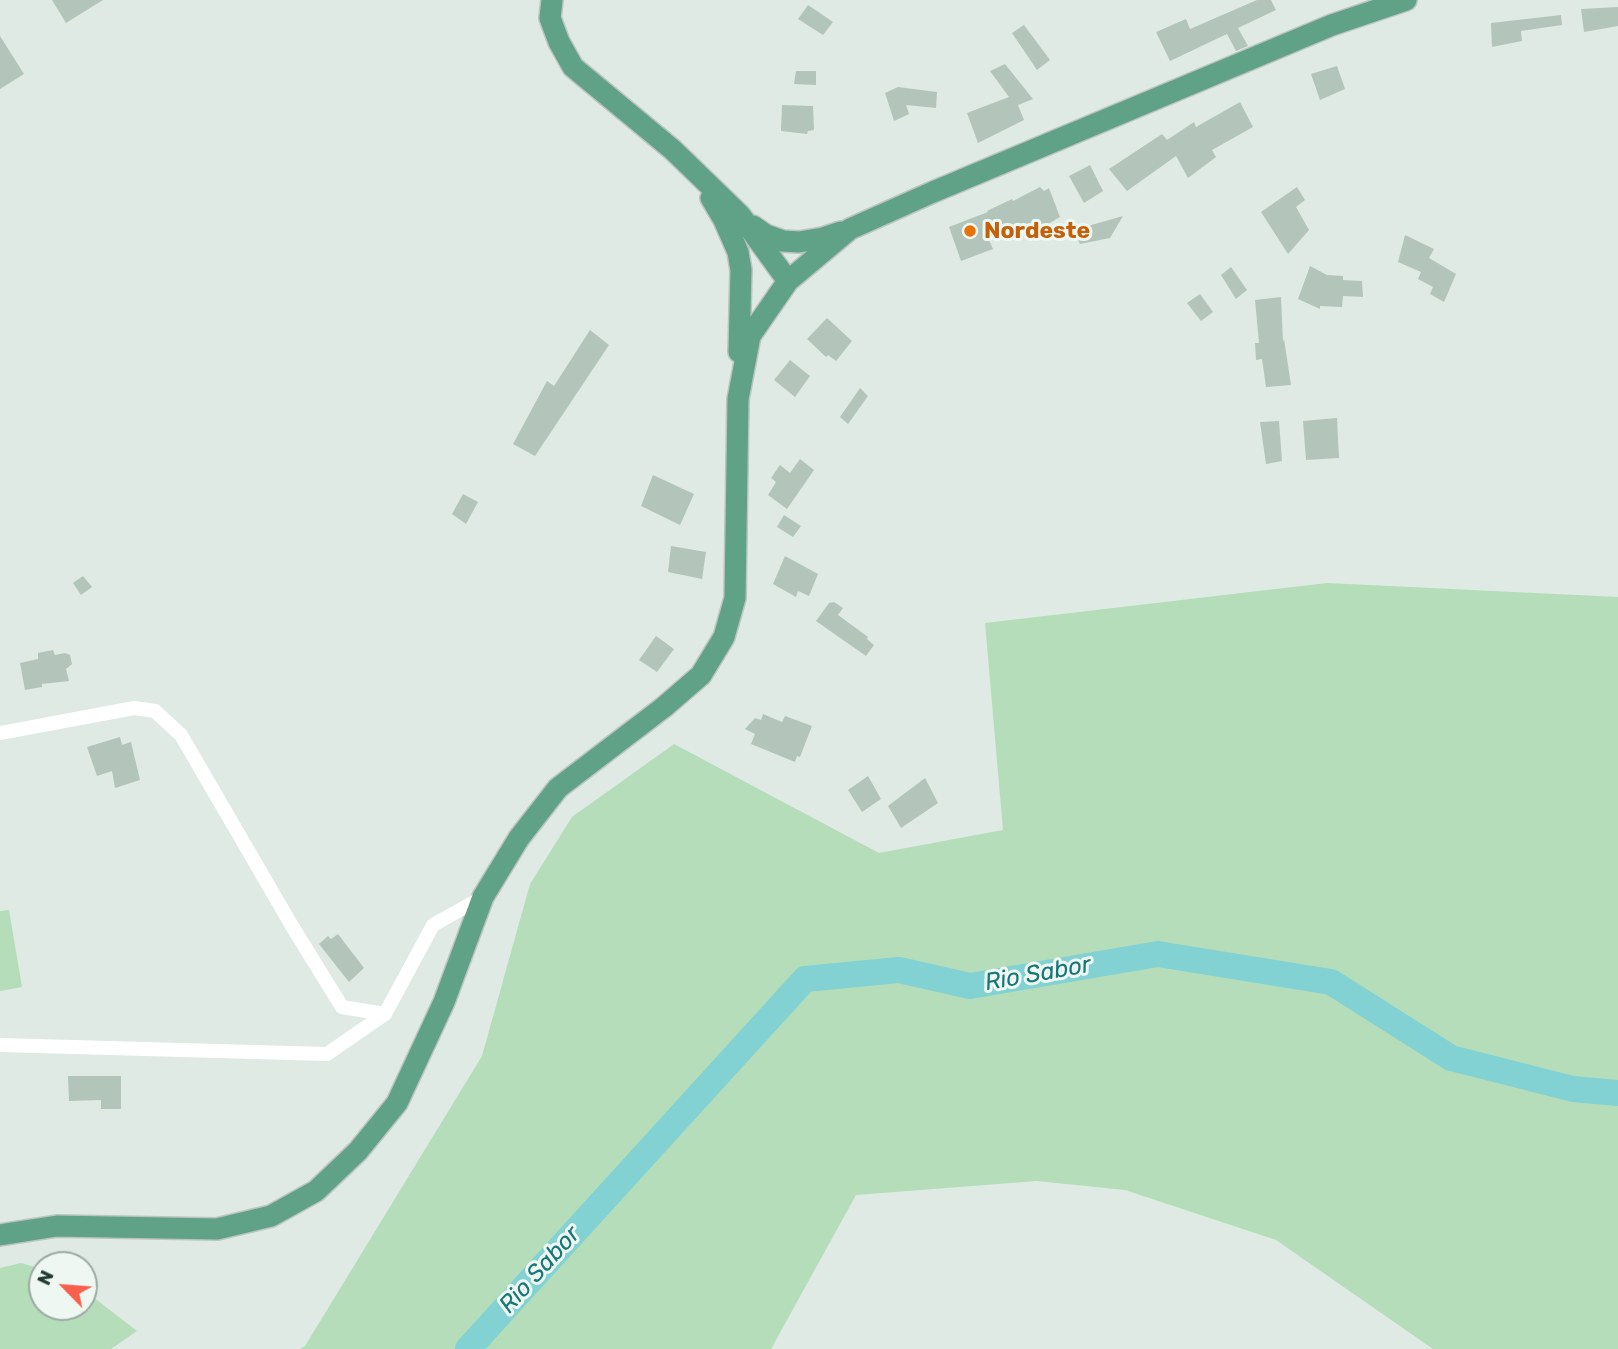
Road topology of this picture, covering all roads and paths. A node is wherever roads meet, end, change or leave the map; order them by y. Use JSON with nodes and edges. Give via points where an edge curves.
{"nodes":[{"id":1,"x":552,"y":0,"type":"edge"},
{"id":2,"x":1406,"y":0,"type":"edge"},
{"id":3,"x":685,"y":163,"type":"junction"},
{"id":4,"x":740,"y":215,"type":"junction"},
{"id":5,"x":850,"y":229,"type":"junction"},
{"id":6,"x":738,"y":252,"type":"junction"},
{"id":7,"x":788,"y":281,"type":"junction"},
{"id":8,"x":738,"y":399,"type":"junction"},
{"id":9,"x":0,"y":733,"type":"edge"},
{"id":10,"x":483,"y":897,"type":"junction"},
{"id":11,"x":385,"y":1014,"type":"junction"},
{"id":12,"x":0,"y":1045,"type":"edge"},
{"id":13,"x":0,"y":1235,"type":"edge"}],
"edges":[{"from":1,"to":3,"type":"main road","via":[[550,18],[573,67]]},
{"from":2,"to":5,"type":"main road","via":[[1319,30]]},
{"from":3,"to":4,"type":"main road"},
{"from":3,"to":6,"type":"main road","via":[[714,202]]},
{"from":4,"to":5,"type":"main road","via":[[765,235],[783,241],[822,238]]},
{"from":4,"to":7,"type":"main road"},
{"from":5,"to":7,"type":"main road"},
{"from":6,"to":7,"type":"main road"},
{"from":6,"to":8,"type":"main road"},
{"from":7,"to":8,"type":"main road","via":[[750,336]]},
{"from":8,"to":10,"type":"main road","via":[[735,598],[724,637],[701,676],[558,788],[519,838]]},
{"from":9,"to":11,"type":"street","via":[[134,708],[155,711],[181,736],[342,1007]]},
{"from":10,"to":11,"type":"street","via":[[433,925]]},
{"from":10,"to":13,"type":"main road","via":[[444,1002],[397,1103],[358,1151],[316,1191],[271,1216],[218,1229],[57,1226]]},
{"from":11,"to":12,"type":"street","via":[[327,1054]]}]}
